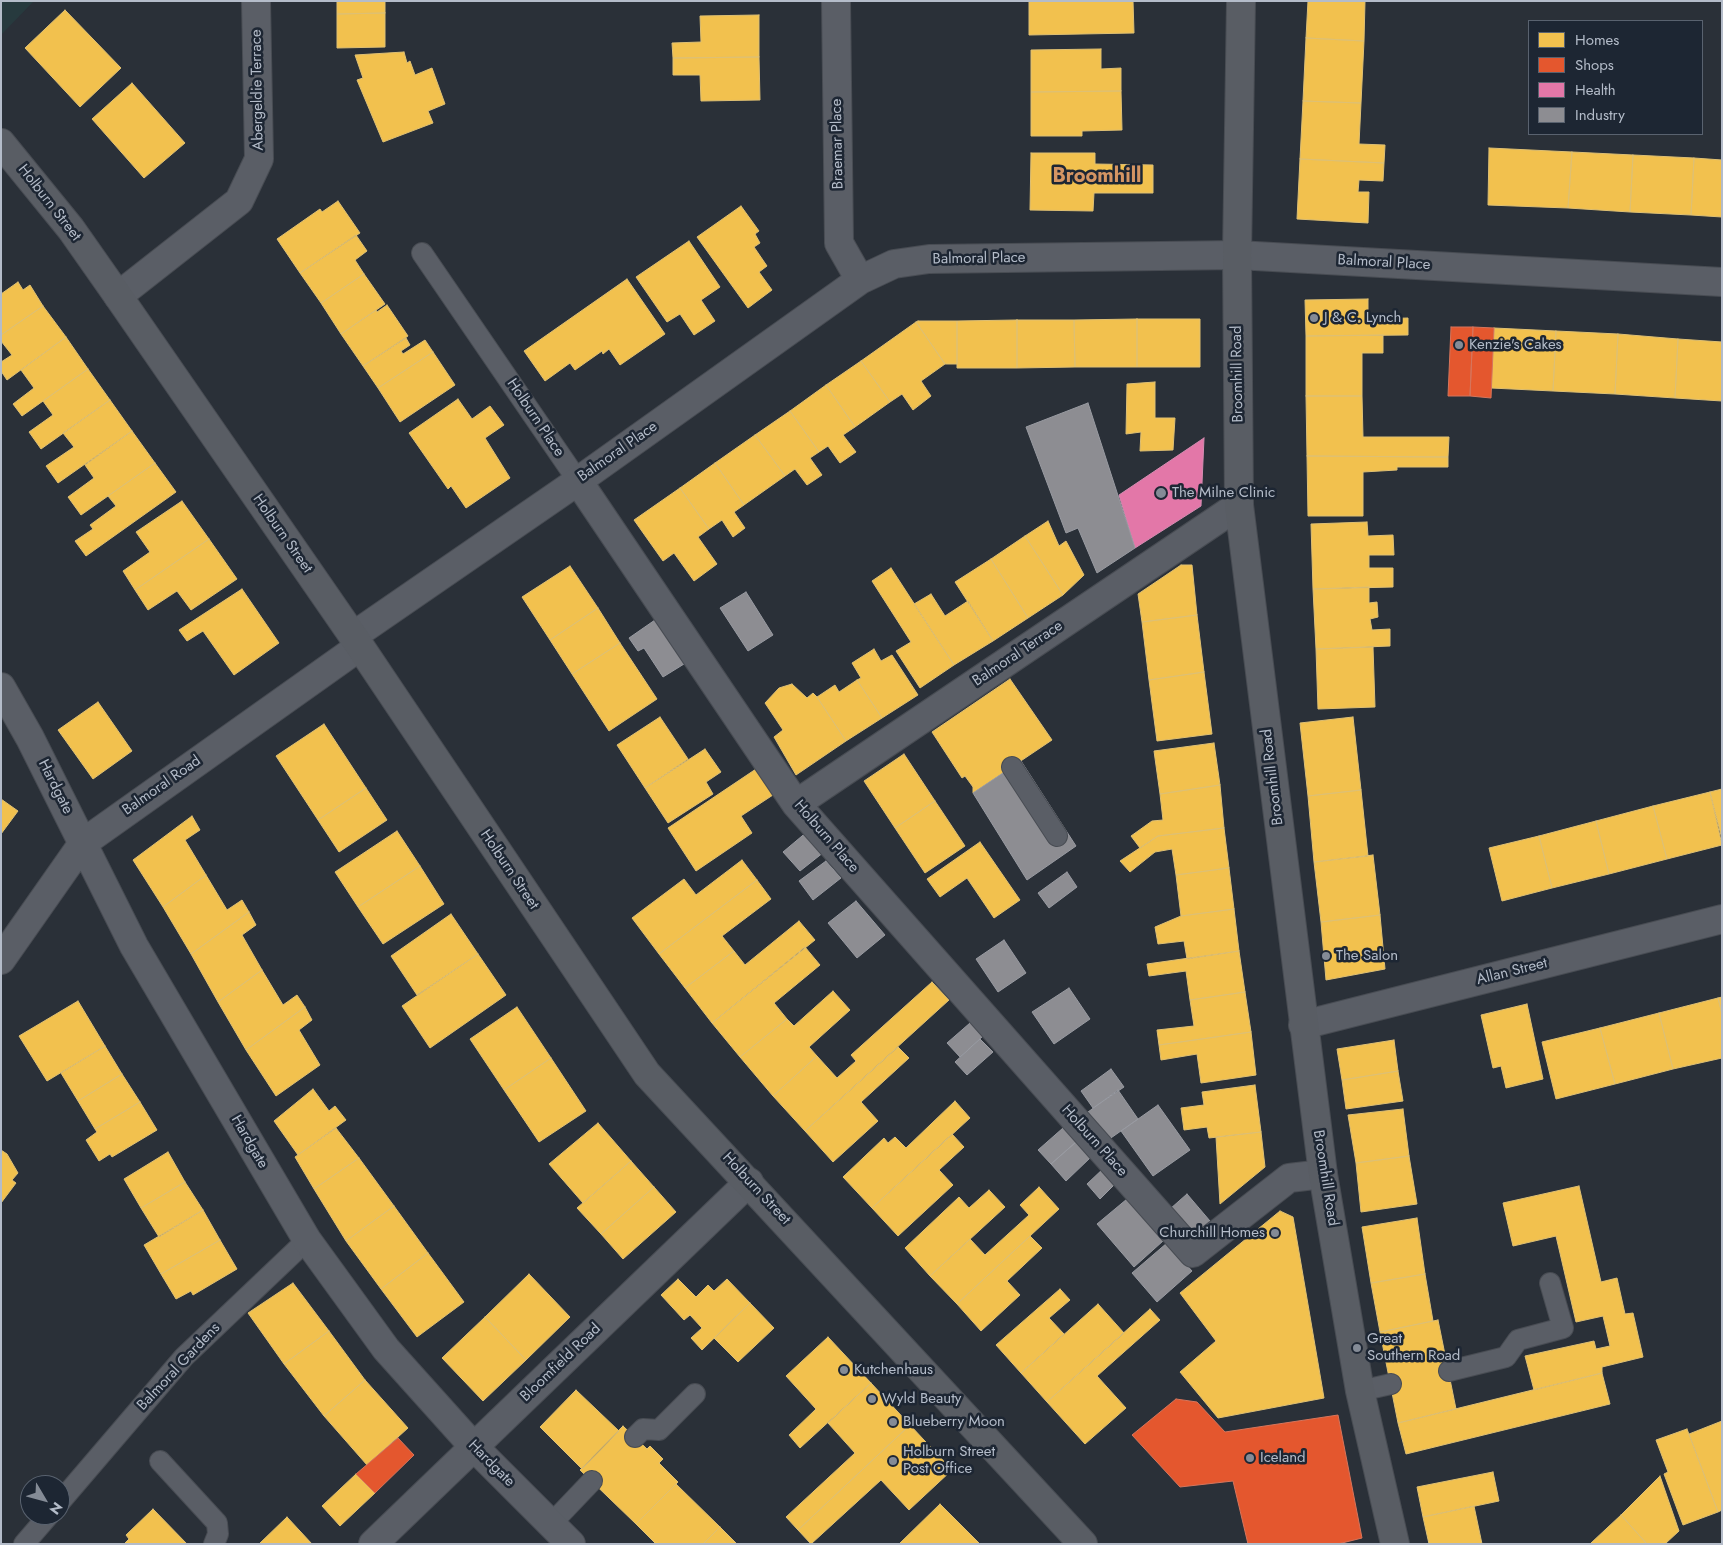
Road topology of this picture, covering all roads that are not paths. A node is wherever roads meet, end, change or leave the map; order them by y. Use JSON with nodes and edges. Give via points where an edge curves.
{"nodes":[{"id":1,"x":256,"y":1,"type":"edge"},
{"id":2,"x":836,"y":1,"type":"edge"},
{"id":3,"x":1241,"y":1,"type":"edge"},
{"id":4,"x":4,"y":152,"type":"edge"},
{"id":5,"x":422,"y":253,"type":"dead end"},
{"id":6,"x":1237,"y":255,"type":"junction"},
{"id":7,"x":860,"y":280,"type":"junction"},
{"id":8,"x":1722,"y":282,"type":"edge"},
{"id":9,"x":118,"y":296,"type":"junction"},
{"id":10,"x":578,"y":481,"type":"junction"},
{"id":11,"x":1239,"y":504,"type":"junction"},
{"id":12,"x":356,"y":641,"type":"junction"},
{"id":13,"x":1,"y":688,"type":"edge"},
{"id":14,"x":1012,"y":767,"type":"dead end"},
{"id":15,"x":796,"y":804,"type":"junction"},
{"id":16,"x":1057,"y":836,"type":"dead end"},
{"id":17,"x":83,"y":843,"type":"junction"},
{"id":18,"x":1722,"y":920,"type":"edge"},
{"id":19,"x":1,"y":960,"type":"edge"},
{"id":20,"x":1303,"y":1025,"type":"junction"},
{"id":21,"x":1323,"y":1174,"type":"junction"},
{"id":22,"x":749,"y":1182,"type":"junction"},
{"id":23,"x":307,"y":1240,"type":"junction"},
{"id":24,"x":1550,"y":1283,"type":"dead end"},
{"id":25,"x":1449,"y":1371,"type":"dead end"},
{"id":26,"x":1391,"y":1384,"type":"dead end"},
{"id":27,"x":1360,"y":1391,"type":"junction"},
{"id":28,"x":695,"y":1394,"type":"dead end"},
{"id":29,"x":635,"y":1437,"type":"dead end"},
{"id":30,"x":474,"y":1448,"type":"junction"},
{"id":31,"x":160,"y":1461,"type":"dead end"},
{"id":32,"x":592,"y":1481,"type":"dead end"},
{"id":33,"x":70,"y":1490,"type":"edge"},
{"id":34,"x":551,"y":1524,"type":"junction"},
{"id":35,"x":40,"y":1525,"type":"edge"},
{"id":36,"x":24,"y":1544,"type":"edge"},
{"id":37,"x":214,"y":1544,"type":"edge"},
{"id":38,"x":373,"y":1544,"type":"edge"},
{"id":39,"x":571,"y":1544,"type":"edge"},
{"id":40,"x":1083,"y":1544,"type":"edge"},
{"id":41,"x":1395,"y":1544,"type":"edge"}],
"edges":[{"from":1,"to":9,"type":"street","name":"Abergeldie Terrace","via":[[260,159],[239,201]]},
{"from":2,"to":7,"type":"street","name":"Braemar Place","via":[[839,243]]},
{"from":3,"to":6,"type":"street","name":"Broomhill Road"},
{"from":4,"to":9,"type":"street","name":"Holburn Street","via":[[71,229]]},
{"from":5,"to":10,"type":"lane","name":"Holburn Place"},
{"from":6,"to":7,"type":"street","name":"Balmoral Place","via":[[929,259],[894,264]]},
{"from":6,"to":8,"type":"street","name":"Balmoral Place"},
{"from":6,"to":11,"type":"street","name":"Broomhill Road"},
{"from":7,"to":10,"type":"street","name":"Balmoral Place"},
{"from":9,"to":12,"type":"street","name":"Holburn Street"},
{"from":10,"to":12,"type":"street","name":"Balmoral Place"},
{"from":10,"to":15,"type":"street","name":"Holburn Place"},
{"from":11,"to":15,"type":"street","name":"Balmoral Terrace","via":[[966,699]]},
{"from":11,"to":20,"type":"street","name":"Broomhill Road"},
{"from":12,"to":17,"type":"street","name":"Balmoral Road"},
{"from":12,"to":22,"type":"street","name":"Holburn Street","via":[[647,1074]]},
{"from":13,"to":17,"type":"street","name":"Hardgate"},
{"from":14,"to":16,"type":"lane"},
{"from":15,"to":21,"type":"street","name":"Holburn Place","via":[[1193,1253],[1289,1178]]},
{"from":17,"to":19,"type":"street","name":"Balmoral Road"},
{"from":17,"to":23,"type":"street","name":"Hardgate","via":[[134,946]]},
{"from":18,"to":20,"type":"street","name":"Allan Street"},
{"from":20,"to":21,"type":"street","name":"Broomhill Road"},
{"from":21,"to":27,"type":"street","name":"Broomhill Road"},
{"from":22,"to":30,"type":"street","name":"Bloomfield Road"},
{"from":22,"to":40,"type":"street","name":"Holburn Street"},
{"from":23,"to":30,"type":"street","name":"Hardgate","via":[[386,1349]]},
{"from":23,"to":33,"type":"lane","name":"Balmoral Gardens","via":[[184,1357]]},
{"from":24,"to":25,"type":"lane","via":[[1563,1328],[1518,1340],[1506,1357]]},
{"from":26,"to":27,"type":"lane"},
{"from":27,"to":41,"type":"street","name":"Broomhill Road"},
{"from":28,"to":29,"type":"lane","via":[[659,1430],[643,1428]]},
{"from":30,"to":34,"type":"street","name":"Hardgate"},
{"from":30,"to":38,"type":"street","name":"Bloomfield Road"},
{"from":31,"to":37,"type":"lane","via":[[217,1523],[218,1534]]},
{"from":32,"to":34,"type":"lane"},
{"from":34,"to":39,"type":"street","name":"Hardgate"},
{"from":35,"to":36,"type":"lane"}]}
